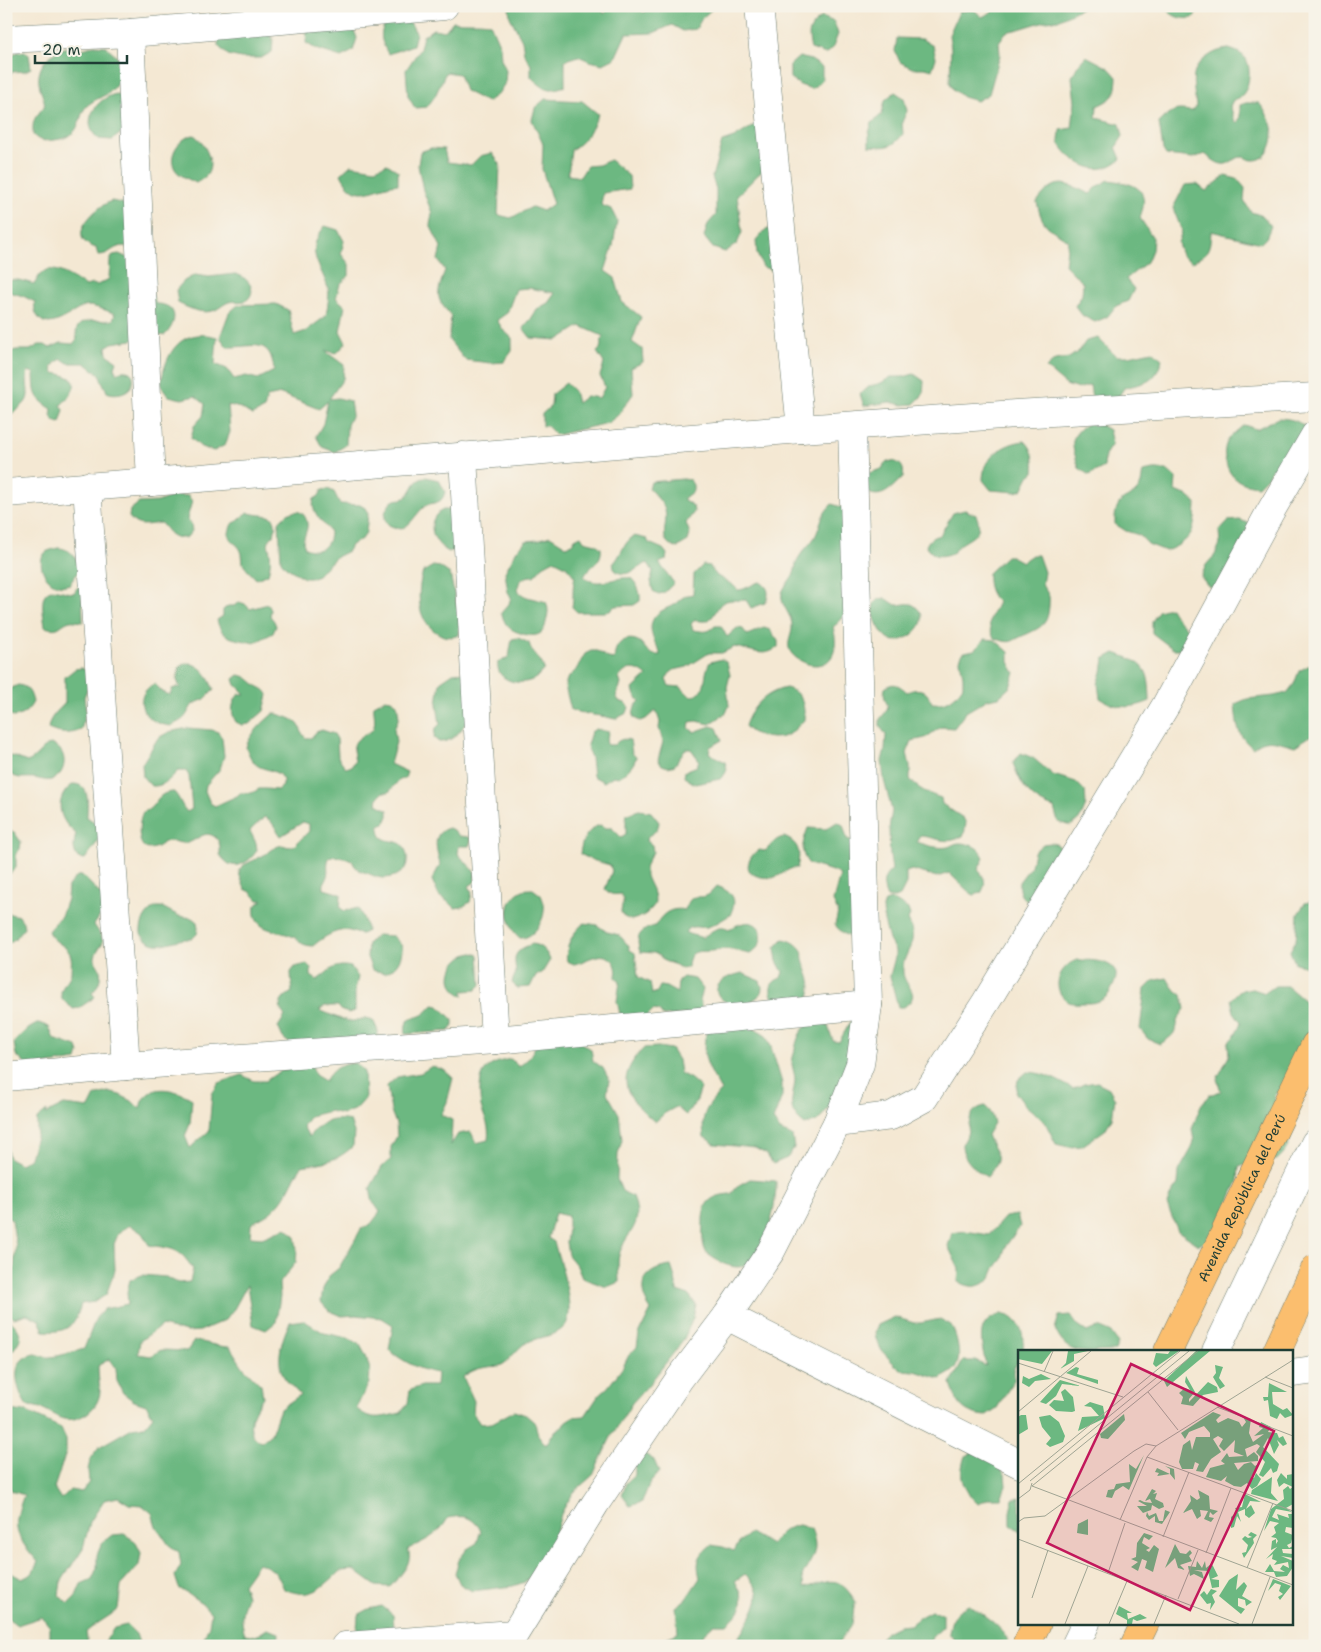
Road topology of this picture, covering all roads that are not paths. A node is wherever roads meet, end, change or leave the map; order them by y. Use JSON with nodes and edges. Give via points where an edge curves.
{"nodes":[{"id":1,"x":444,"y":6,"type":"edge"},
{"id":2,"x":759,"y":6,"type":"edge"},
{"id":3,"x":236,"y":16,"type":"edge"},
{"id":4,"x":130,"y":33,"type":"junction"},
{"id":5,"x":6,"y":39,"type":"edge"},
{"id":6,"x":1315,"y":397,"type":"edge"},
{"id":7,"x":852,"y":426,"type":"junction"},
{"id":8,"x":801,"y":429,"type":"junction"},
{"id":9,"x":1315,"y":435,"type":"edge"},
{"id":10,"x":463,"y":456,"type":"junction"},
{"id":11,"x":150,"y":482,"type":"junction"},
{"id":12,"x":87,"y":486,"type":"junction"},
{"id":13,"x":6,"y":493,"type":"edge"},
{"id":14,"x":868,"y":1005,"type":"junction"},
{"id":15,"x":495,"y":1040,"type":"junction"},
{"id":16,"x":1315,"y":1045,"type":"edge"},
{"id":17,"x":126,"y":1066,"type":"junction"},
{"id":18,"x":6,"y":1077,"type":"edge"},
{"id":19,"x":837,"y":1123,"type":"junction"},
{"id":20,"x":1315,"y":1143,"type":"edge"},
{"id":21,"x":1315,"y":1269,"type":"edge"},
{"id":22,"x":727,"y":1316,"type":"junction"},
{"id":23,"x":1168,"y":1350,"type":"edge"},
{"id":24,"x":1216,"y":1350,"type":"edge"},
{"id":25,"x":1277,"y":1350,"type":"edge"},
{"id":26,"x":1315,"y":1370,"type":"edge"},
{"id":27,"x":1294,"y":1373,"type":"edge"},
{"id":28,"x":1018,"y":1463,"type":"edge"},
{"id":29,"x":1037,"y":1624,"type":"edge"},
{"id":30,"x":1086,"y":1624,"type":"edge"},
{"id":31,"x":1145,"y":1624,"type":"edge"},
{"id":32,"x":510,"y":1640,"type":"edge"},
{"id":33,"x":345,"y":1646,"type":"edge"},
{"id":34,"x":1026,"y":1646,"type":"edge"},
{"id":35,"x":1075,"y":1646,"type":"edge"},
{"id":36,"x":1134,"y":1646,"type":"edge"}],
"edges":[{"from":1,"to":3,"type":"street"},
{"from":2,"to":8,"type":"street"},
{"from":3,"to":4,"type":"street"},
{"from":4,"to":5,"type":"street"},
{"from":4,"to":11,"type":"street"},
{"from":6,"to":7,"type":"street"},
{"from":7,"to":8,"type":"street"},
{"from":7,"to":14,"type":"street"},
{"from":8,"to":10,"type":"street"},
{"from":9,"to":19,"type":"street","via":[[1166,705],[924,1098],[891,1116]]},
{"from":10,"to":11,"type":"street"},
{"from":10,"to":15,"type":"street"},
{"from":11,"to":12,"type":"street"},
{"from":12,"to":13,"type":"street"},
{"from":12,"to":17,"type":"street"},
{"from":14,"to":15,"type":"street"},
{"from":14,"to":19,"type":"street","via":[[860,1064]]},
{"from":15,"to":17,"type":"street"},
{"from":16,"to":23,"type":"highway","name":"Avenida República del Perú"},
{"from":17,"to":18,"type":"street"},
{"from":19,"to":22,"type":"street","via":[[771,1251]]},
{"from":20,"to":24,"type":"street"},
{"from":21,"to":25,"type":"highway"},
{"from":22,"to":28,"type":"street"},
{"from":22,"to":32,"type":"street","via":[[680,1378],[595,1504]]},
{"from":26,"to":27,"type":"street"},
{"from":29,"to":34,"type":"highway"},
{"from":30,"to":35,"type":"street"},
{"from":31,"to":36,"type":"highway"},
{"from":32,"to":33,"type":"street"}]}
